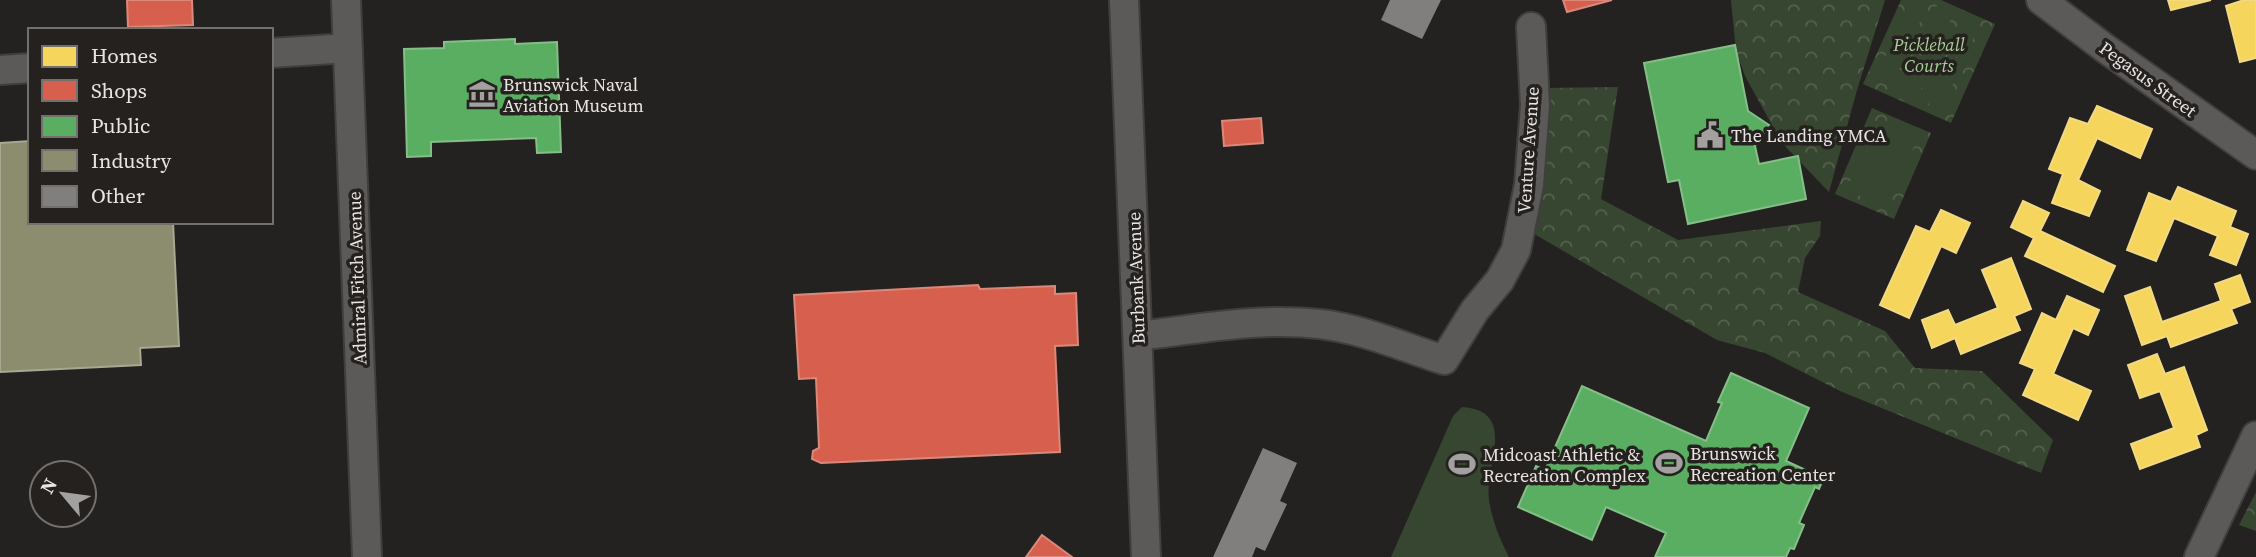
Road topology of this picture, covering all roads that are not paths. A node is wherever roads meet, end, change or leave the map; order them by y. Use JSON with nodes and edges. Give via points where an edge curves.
{"nodes":[{"id":1,"x":346,"y":0,"type":"edge"},
{"id":2,"x":1124,"y":0,"type":"edge"},
{"id":3,"x":2041,"y":0,"type":"edge"},
{"id":4,"x":1531,"y":27,"type":"dead end"},
{"id":5,"x":348,"y":48,"type":"junction"},
{"id":6,"x":273,"y":53,"type":"edge"},
{"id":7,"x":28,"y":68,"type":"edge"},
{"id":8,"x":0,"y":70,"type":"edge"},
{"id":9,"x":2256,"y":155,"type":"edge"},
{"id":10,"x":1138,"y":336,"type":"junction"},
{"id":11,"x":2256,"y":436,"type":"edge"},
{"id":12,"x":367,"y":557,"type":"edge"},
{"id":13,"x":1146,"y":557,"type":"edge"},
{"id":14,"x":2199,"y":557,"type":"edge"}],
"edges":[{"from":1,"to":5,"type":"street","name":"Admiral Fitch Avenue"},
{"from":2,"to":10,"type":"street","name":"Burbank Avenue"},
{"from":3,"to":9,"type":"street","name":"Pegasus Street"},
{"from":4,"to":10,"type":"street","name":"Venture Avenue","via":[[1534,118],[1529,185],[1516,250],[1500,281],[1475,310],[1444,360],[1359,331],[1320,324],[1231,324]]},
{"from":5,"to":6,"type":"street"},
{"from":5,"to":12,"type":"street","name":"Admiral Fitch Avenue"},
{"from":7,"to":8,"type":"street"},
{"from":10,"to":13,"type":"street","name":"Burbank Avenue"},
{"from":11,"to":14,"type":"street"}]}
